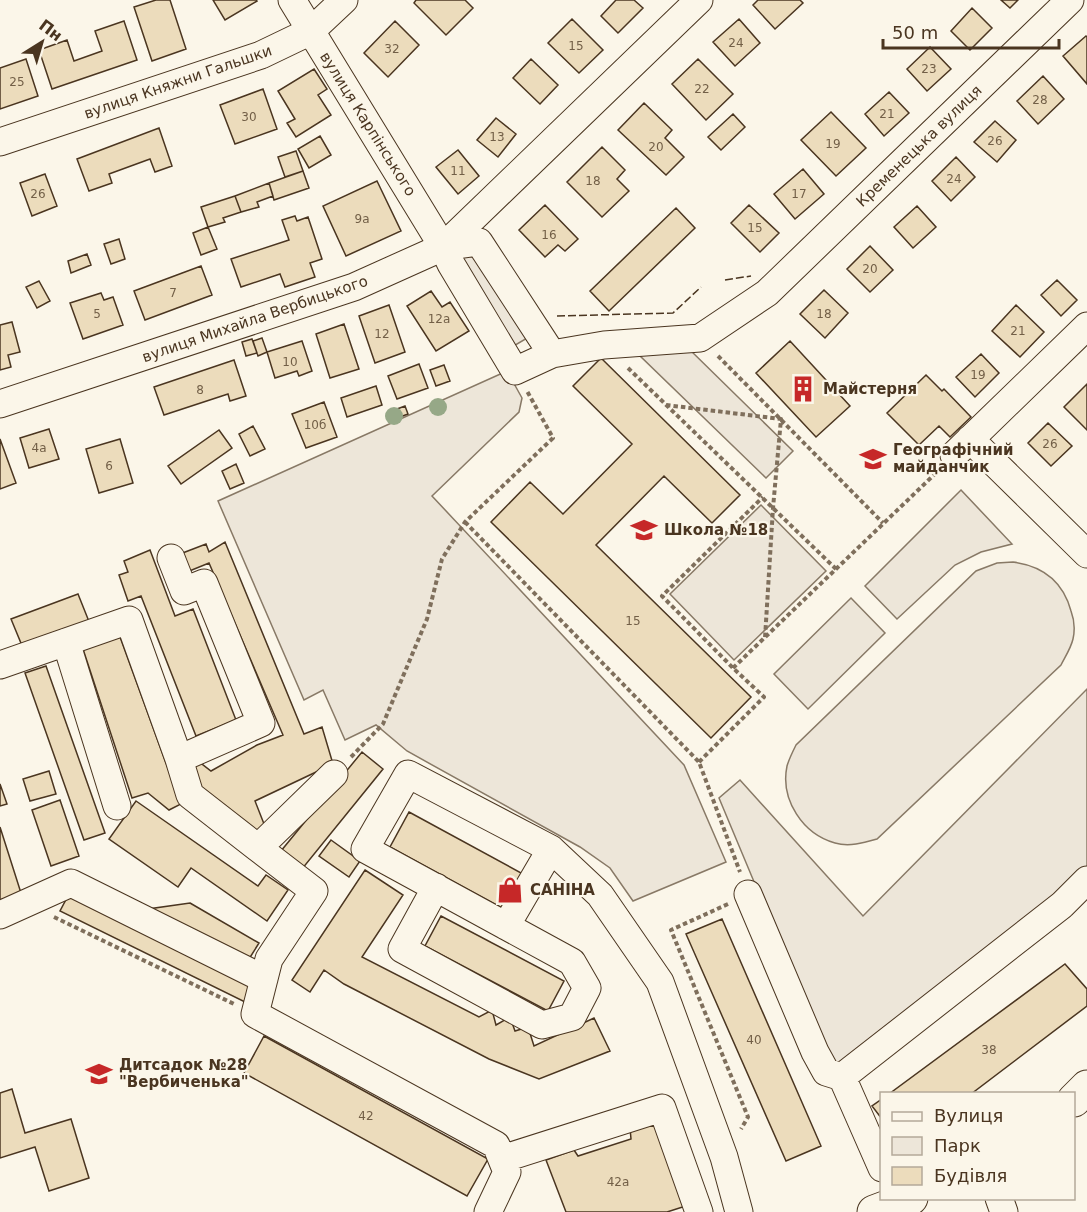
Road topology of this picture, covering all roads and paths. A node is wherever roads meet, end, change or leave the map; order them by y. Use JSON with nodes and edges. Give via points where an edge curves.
{"nodes":[{"id":1,"x":292,"y":0,"type":"edge"},
{"id":2,"x":344,"y":0,"type":"edge"},
{"id":3,"x":699,"y":0,"type":"edge"},
{"id":4,"x":1070,"y":0,"type":"edge"},
{"id":5,"x":311,"y":32,"type":"junction"},
{"id":6,"x":0,"y":142,"type":"edge"},
{"id":7,"x":443,"y":247,"type":"junction"},
{"id":8,"x":1087,"y":326,"type":"edge"},
{"id":9,"x":700,"y":338,"type":"junction"},
{"id":10,"x":604,"y":345,"type":"junction"},
{"id":11,"x":552,"y":354,"type":"junction"},
{"id":12,"x":515,"y":371,"type":"junction"},
{"id":13,"x":0,"y":404,"type":"edge"},
{"id":14,"x":666,"y":405,"type":"junction"},
{"id":15,"x":781,"y":419,"type":"junction"},
{"id":16,"x":962,"y":447,"type":"junction"},
{"id":17,"x":763,"y":497,"type":"junction"},
{"id":18,"x":773,"y":508,"type":"junction"},
{"id":19,"x":465,"y":522,"type":"junction"},
{"id":20,"x":883,"y":524,"type":"junction"},
{"id":21,"x":1087,"y":554,"type":"edge"},
{"id":22,"x":171,"y":558,"type":"dead end"},
{"id":23,"x":836,"y":569,"type":"junction"},
{"id":24,"x":765,"y":638,"type":"junction"},
{"id":25,"x":66,"y":642,"type":"junction"},
{"id":26,"x":0,"y":665,"type":"edge"},
{"id":27,"x":733,"y":668,"type":"junction"},
{"id":28,"x":179,"y":759,"type":"junction"},
{"id":29,"x":699,"y":762,"type":"junction"},
{"id":30,"x":334,"y":774,"type":"joint"},
{"id":31,"x":117,"y":806,"type":"dead end"},
{"id":32,"x":258,"y":848,"type":"junction"},
{"id":33,"x":551,"y":849,"type":"junction"},
{"id":34,"x":1087,"y":880,"type":"edge"},
{"id":35,"x":436,"y":887,"type":"junction"},
{"id":36,"x":748,"y":894,"type":"junction"},
{"id":37,"x":24,"y":903,"type":"junction"},
{"id":38,"x":0,"y":915,"type":"edge"},
{"id":39,"x":506,"y":926,"type":"junction"},
{"id":40,"x":264,"y":979,"type":"junction"},
{"id":41,"x":255,"y":1014,"type":"junction"},
{"id":42,"x":842,"y":1077,"type":"junction"},
{"id":43,"x":1087,"y":1087,"type":"edge"},
{"id":44,"x":1075,"y":1099,"type":"edge"},
{"id":45,"x":724,"y":1157,"type":"junction"},
{"id":46,"x":502,"y":1159,"type":"junction"},
{"id":47,"x":880,"y":1163,"type":"edge"},
{"id":48,"x":488,"y":1212,"type":"edge"},
{"id":49,"x":699,"y":1212,"type":"edge"},
{"id":50,"x":739,"y":1212,"type":"edge"}],
"edges":[{"from":1,"to":5,"type":"street","name":"вулиця Карпінського"},
{"from":2,"to":5,"type":"street","name":"вулиця Княжни Гальшки"},
{"from":3,"to":7,"type":"street","name":"вулиця Михайла Вербицького"},
{"from":4,"to":9,"type":"street","name":"Кременецька вулиця","via":[[767,293]]},
{"from":5,"to":6,"type":"street","name":"вулиця Княжни Гальшки","via":[[261,55]]},
{"from":5,"to":7,"type":"street","name":"вулиця Карпінського"},
{"from":7,"to":11,"type":"street","via":[[479,242]]},
{"from":7,"to":12,"type":"street","name":"вулиця Карпінського"},
{"from":7,"to":13,"type":"street","name":"вулиця Михайла Вербицького","via":[[354,287]]},
{"from":8,"to":16,"type":"street"},
{"from":9,"to":10,"type":"street"},
{"from":9,"to":15,"type":"path"},
{"from":10,"to":11,"type":"street"},
{"from":10,"to":14,"type":"path"},
{"from":11,"to":12,"type":"street"},
{"from":12,"to":19,"type":"path","via":[[553,438]]},
{"from":14,"to":15,"type":"path"},
{"from":14,"to":17,"type":"path"},
{"from":15,"to":18,"type":"path"},
{"from":15,"to":20,"type":"path"},
{"from":16,"to":20,"type":"path"},
{"from":16,"to":21,"type":"street"},
{"from":17,"to":18,"type":"path"},
{"from":17,"to":27,"type":"path","via":[[662,596]]},
{"from":18,"to":23,"type":"path"},
{"from":18,"to":24,"type":"path"},
{"from":19,"to":29,"type":"path"},
{"from":19,"to":30,"type":"path","via":[[442,559],[427,619],[383,724]]},
{"from":20,"to":23,"type":"path"},
{"from":22,"to":28,"type":"street","via":[[184,591],[204,583],[261,723]]},
{"from":23,"to":24,"type":"path"},
{"from":24,"to":27,"type":"path"},
{"from":25,"to":26,"type":"street"},
{"from":25,"to":28,"type":"street","via":[[129,620]]},
{"from":25,"to":31,"type":"street"},
{"from":27,"to":29,"type":"path","via":[[764,697]]},
{"from":28,"to":32,"type":"street","via":[[190,795]]},
{"from":29,"to":36,"type":"path"},
{"from":30,"to":32,"type":"street"},
{"from":32,"to":40,"type":"street","via":[[314,891],[269,959]]},
{"from":33,"to":35,"type":"street","via":[[408,774],[365,849]]},
{"from":33,"to":39,"type":"street"},
{"from":33,"to":45,"type":"street","via":[[600,895],[660,982]]},
{"from":34,"to":42,"type":"street","via":[[1062,904]]},
{"from":35,"to":39,"type":"street"},
{"from":35,"to":39,"type":"street","via":[[402,949],[542,1025],[572,1017],[587,988],[572,962]]},
{"from":36,"to":42,"type":"street","via":[[815,1052],[826,1072]]},
{"from":36,"to":45,"type":"path","via":[[671,930],[748,1118]]},
{"from":37,"to":38,"type":"street"},
{"from":37,"to":40,"type":"street","via":[[71,883]]},
{"from":37,"to":41,"type":"path"},
{"from":40,"to":41,"type":"street"},
{"from":41,"to":46,"type":"street","via":[[496,1145]]},
{"from":42,"to":47,"type":"street"},
{"from":43,"to":44,"type":"main road"},
{"from":45,"to":50,"type":"street"},
{"from":46,"to":48,"type":"street","via":[[507,1172]]},
{"from":46,"to":49,"type":"street","via":[[662,1108]]}]}
